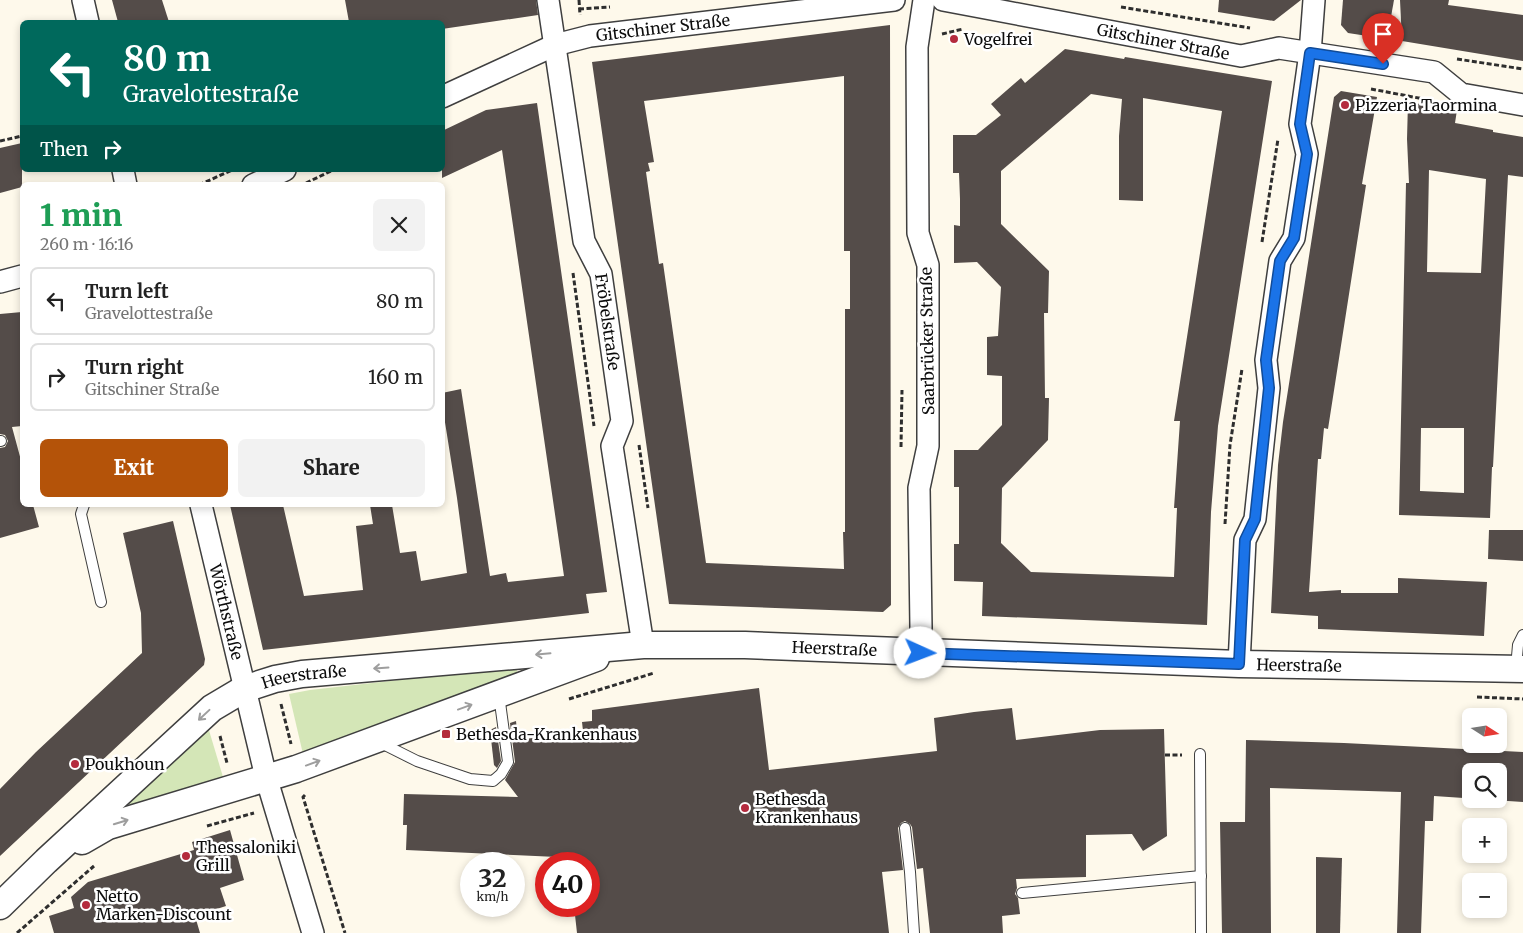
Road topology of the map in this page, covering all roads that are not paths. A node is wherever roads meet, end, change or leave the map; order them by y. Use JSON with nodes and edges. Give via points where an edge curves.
{"nodes":[{"id":1,"x":83,"y":0,"type":"edge"},
{"id":2,"x":548,"y":0,"type":"edge"},
{"id":3,"x":894,"y":0,"type":"edge"},
{"id":4,"x":924,"y":0,"type":"edge"},
{"id":5,"x":943,"y":0,"type":"edge"},
{"id":6,"x":1314,"y":0,"type":"edge"},
{"id":7,"x":88,"y":20,"type":"edge"},
{"id":8,"x":555,"y":45,"type":"junction"},
{"id":9,"x":1310,"y":53,"type":"junction"},
{"id":10,"x":445,"y":96,"type":"edge"},
{"id":11,"x":1523,"y":105,"type":"edge"},
{"id":12,"x":281,"y":172,"type":"edge"},
{"id":13,"x":259,"y":182,"type":"edge"},
{"id":14,"x":20,"y":277,"type":"edge"},
{"id":15,"x":0,"y":282,"type":"edge"},
{"id":16,"x":83,"y":507,"type":"edge"},
{"id":17,"x":201,"y":507,"type":"edge"},
{"id":18,"x":101,"y":602,"type":"dead end"},
{"id":19,"x":1523,"y":635,"type":"edge"},
{"id":20,"x":634,"y":646,"type":"junction"},
{"id":21,"x":920,"y":653,"type":"junction"},
{"id":22,"x":1239,"y":664,"type":"junction"},
{"id":23,"x":1520,"y":669,"type":"edge"},
{"id":24,"x":244,"y":689,"type":"junction"},
{"id":25,"x":499,"y":694,"type":"junction"},
{"id":26,"x":376,"y":740,"type":"junction"},
{"id":27,"x":1200,"y":754,"type":"dead end"},
{"id":28,"x":266,"y":777,"type":"junction"},
{"id":29,"x":905,"y":828,"type":"dead end"},
{"id":30,"x":46,"y":861,"type":"junction"},
{"id":31,"x":1201,"y":876,"type":"junction"},
{"id":32,"x":1022,"y":893,"type":"dead end"},
{"id":33,"x":0,"y":906,"type":"edge"},
{"id":34,"x":313,"y":933,"type":"edge"},
{"id":35,"x":914,"y":933,"type":"edge"},
{"id":36,"x":1201,"y":933,"type":"edge"}],
"edges":[{"from":1,"to":7,"type":"street"},
{"from":2,"to":8,"type":"street","name":"Fröbelstraße"},
{"from":3,"to":8,"type":"street","name":"Gitschiner Straße","via":[[590,36]]},
{"from":4,"to":21,"type":"street","name":"Saarbrücker Straße","via":[[917,47],[918,233],[928,265],[928,446],[919,488]]},
{"from":5,"to":9,"type":"street","name":"Gitschiner Straße","via":[[1241,56],[1279,48]]},
{"from":6,"to":9,"type":"street"},
{"from":8,"to":10,"type":"street","name":"Gitschiner Straße"},
{"from":8,"to":20,"type":"street","name":"Fröbelstraße","via":[[584,241],[601,274],[622,421],[612,446]]},
{"from":9,"to":11,"type":"street","name":"Gitschiner Straße","via":[[1434,72],[1461,94]]},
{"from":9,"to":22,"type":"street","via":[[1300,124],[1307,154],[1294,238],[1280,261],[1266,360],[1269,388],[1255,519],[1245,540]]},
{"from":12,"to":13,"type":"street"},
{"from":14,"to":15,"type":"street"},
{"from":16,"to":18,"type":"lane","via":[[81,514]]},
{"from":17,"to":24,"type":"street","name":"Wörthstraße"},
{"from":19,"to":23,"type":"lane","via":[[1518,645]]},
{"from":20,"to":21,"type":"street","name":"Heerstraße","via":[[745,645]]},
{"from":20,"to":24,"type":"street","name":"Heerstraße","one_way":true,"via":[[302,674]]},
{"from":20,"to":25,"type":"street","name":"Heerstraße"},
{"from":21,"to":22,"type":"street","name":"Heerstraße"},
{"from":22,"to":23,"type":"street","name":"Heerstraße"},
{"from":24,"to":28,"type":"street","name":"Wörthstraße"},
{"from":24,"to":30,"type":"street","name":"Heerstraße","one_way":true,"via":[[212,708]]},
{"from":26,"to":25,"type":"street","name":"Heerstraße","one_way":true},
{"from":25,"to":26,"type":"lane","via":[[508,762],[493,781],[470,780],[417,761]]},
{"from":28,"to":26,"type":"street","name":"Heerstraße","one_way":true,"via":[[303,779]]},
{"from":27,"to":31,"type":"lane"},
{"from":30,"to":28,"type":"street","name":"Heerstraße","one_way":true,"via":[[108,826]]},
{"from":28,"to":34,"type":"street","name":"Wörthstraße"},
{"from":29,"to":35,"type":"lane"},
{"from":30,"to":33,"type":"street","name":"Heerstraße"},
{"from":31,"to":32,"type":"lane"},
{"from":31,"to":36,"type":"lane"}]}
